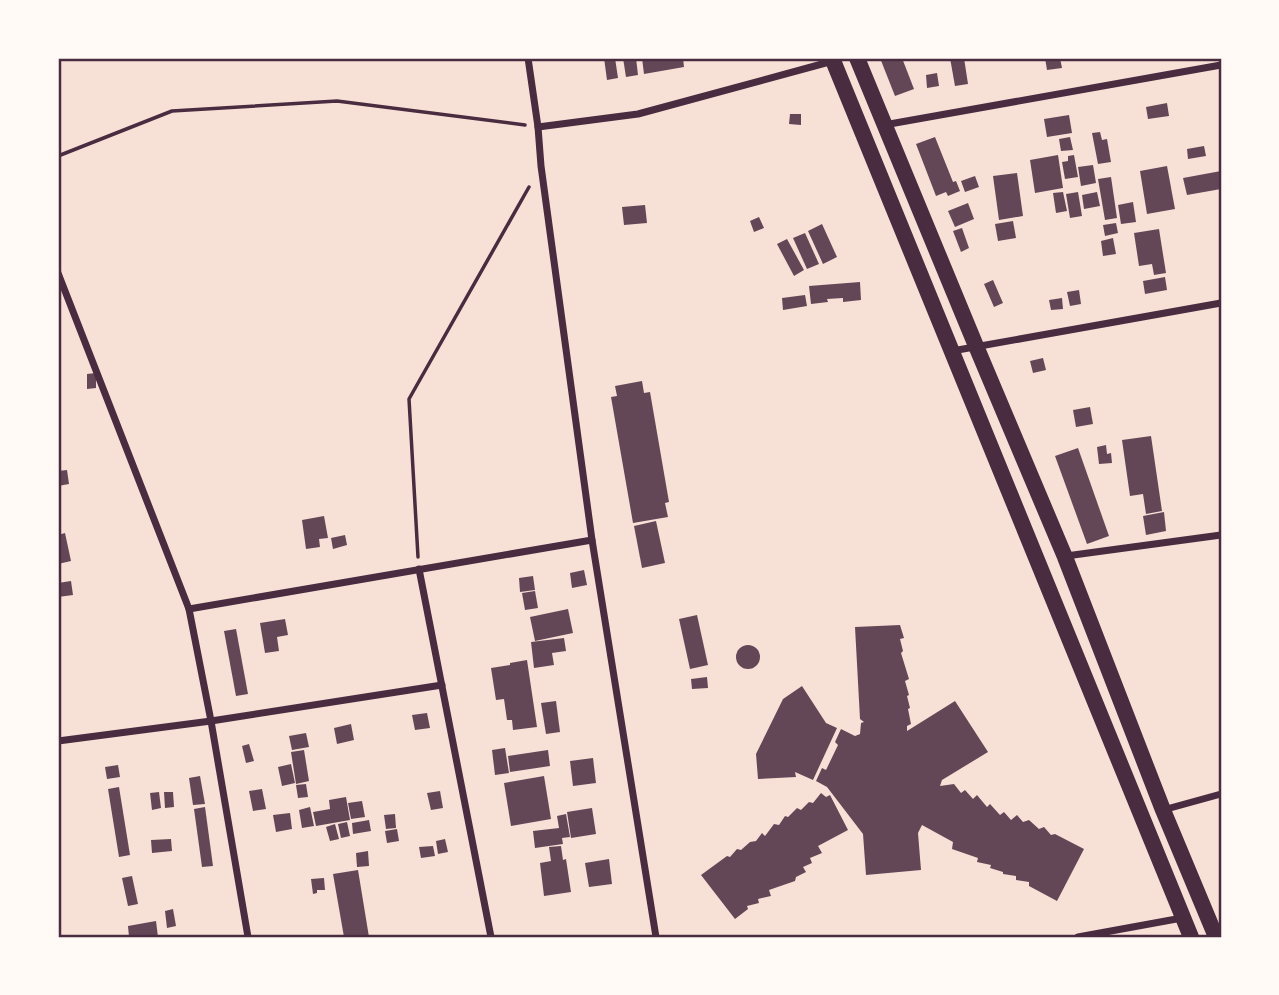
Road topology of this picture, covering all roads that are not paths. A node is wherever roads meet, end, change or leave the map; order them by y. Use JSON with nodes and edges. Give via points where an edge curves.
{"nodes":[{"id":1,"x":528,"y":58,"type":"edge"},
{"id":2,"x":858,"y":58,"type":"edge"},
{"id":3,"x":833,"y":59,"type":"edge"},
{"id":4,"x":1221,"y":65,"type":"edge"},
{"id":5,"x":884,"y":125,"type":"junction"},
{"id":6,"x":538,"y":127,"type":"junction"},
{"id":7,"x":58,"y":273,"type":"edge"},
{"id":8,"x":1221,"y":303,"type":"edge"},
{"id":9,"x":975,"y":346,"type":"junction"},
{"id":10,"x":951,"y":352,"type":"junction"},
{"id":11,"x":1221,"y":535,"type":"edge"},
{"id":12,"x":592,"y":540,"type":"junction"},
{"id":13,"x":1065,"y":556,"type":"junction"},
{"id":14,"x":419,"y":569,"type":"junction"},
{"id":15,"x":189,"y":609,"type":"junction"},
{"id":16,"x":442,"y":685,"type":"junction"},
{"id":17,"x":211,"y":721,"type":"junction"},
{"id":18,"x":58,"y":741,"type":"edge"},
{"id":19,"x":1221,"y":794,"type":"edge"},
{"id":20,"x":1163,"y":810,"type":"junction"},
{"id":21,"x":1183,"y":918,"type":"junction"},
{"id":22,"x":248,"y":937,"type":"edge"},
{"id":23,"x":491,"y":937,"type":"edge"},
{"id":24,"x":656,"y":937,"type":"edge"},
{"id":25,"x":1078,"y":937,"type":"edge"},
{"id":26,"x":1191,"y":937,"type":"edge"},
{"id":27,"x":1216,"y":937,"type":"edge"}],
"edges":[{"from":1,"to":6,"type":"street"},
{"from":2,"to":5,"type":"highway"},
{"from":3,"to":6,"type":"street","via":[[638,114]]},
{"from":3,"to":10,"type":"highway"},
{"from":4,"to":5,"type":"street"},
{"from":5,"to":9,"type":"highway"},
{"from":6,"to":12,"type":"street"},
{"from":7,"to":15,"type":"street"},
{"from":8,"to":9,"type":"street"},
{"from":9,"to":10,"type":"street"},
{"from":9,"to":13,"type":"highway"},
{"from":10,"to":21,"type":"highway"},
{"from":11,"to":13,"type":"street"},
{"from":12,"to":14,"type":"street"},
{"from":12,"to":24,"type":"street"},
{"from":13,"to":20,"type":"highway"},
{"from":14,"to":15,"type":"street"},
{"from":14,"to":16,"type":"street"},
{"from":15,"to":17,"type":"street"},
{"from":16,"to":17,"type":"street"},
{"from":16,"to":23,"type":"street"},
{"from":17,"to":18,"type":"street"},
{"from":17,"to":22,"type":"street"},
{"from":19,"to":20,"type":"street"},
{"from":20,"to":27,"type":"highway"},
{"from":21,"to":25,"type":"street"},
{"from":21,"to":26,"type":"highway"}]}
